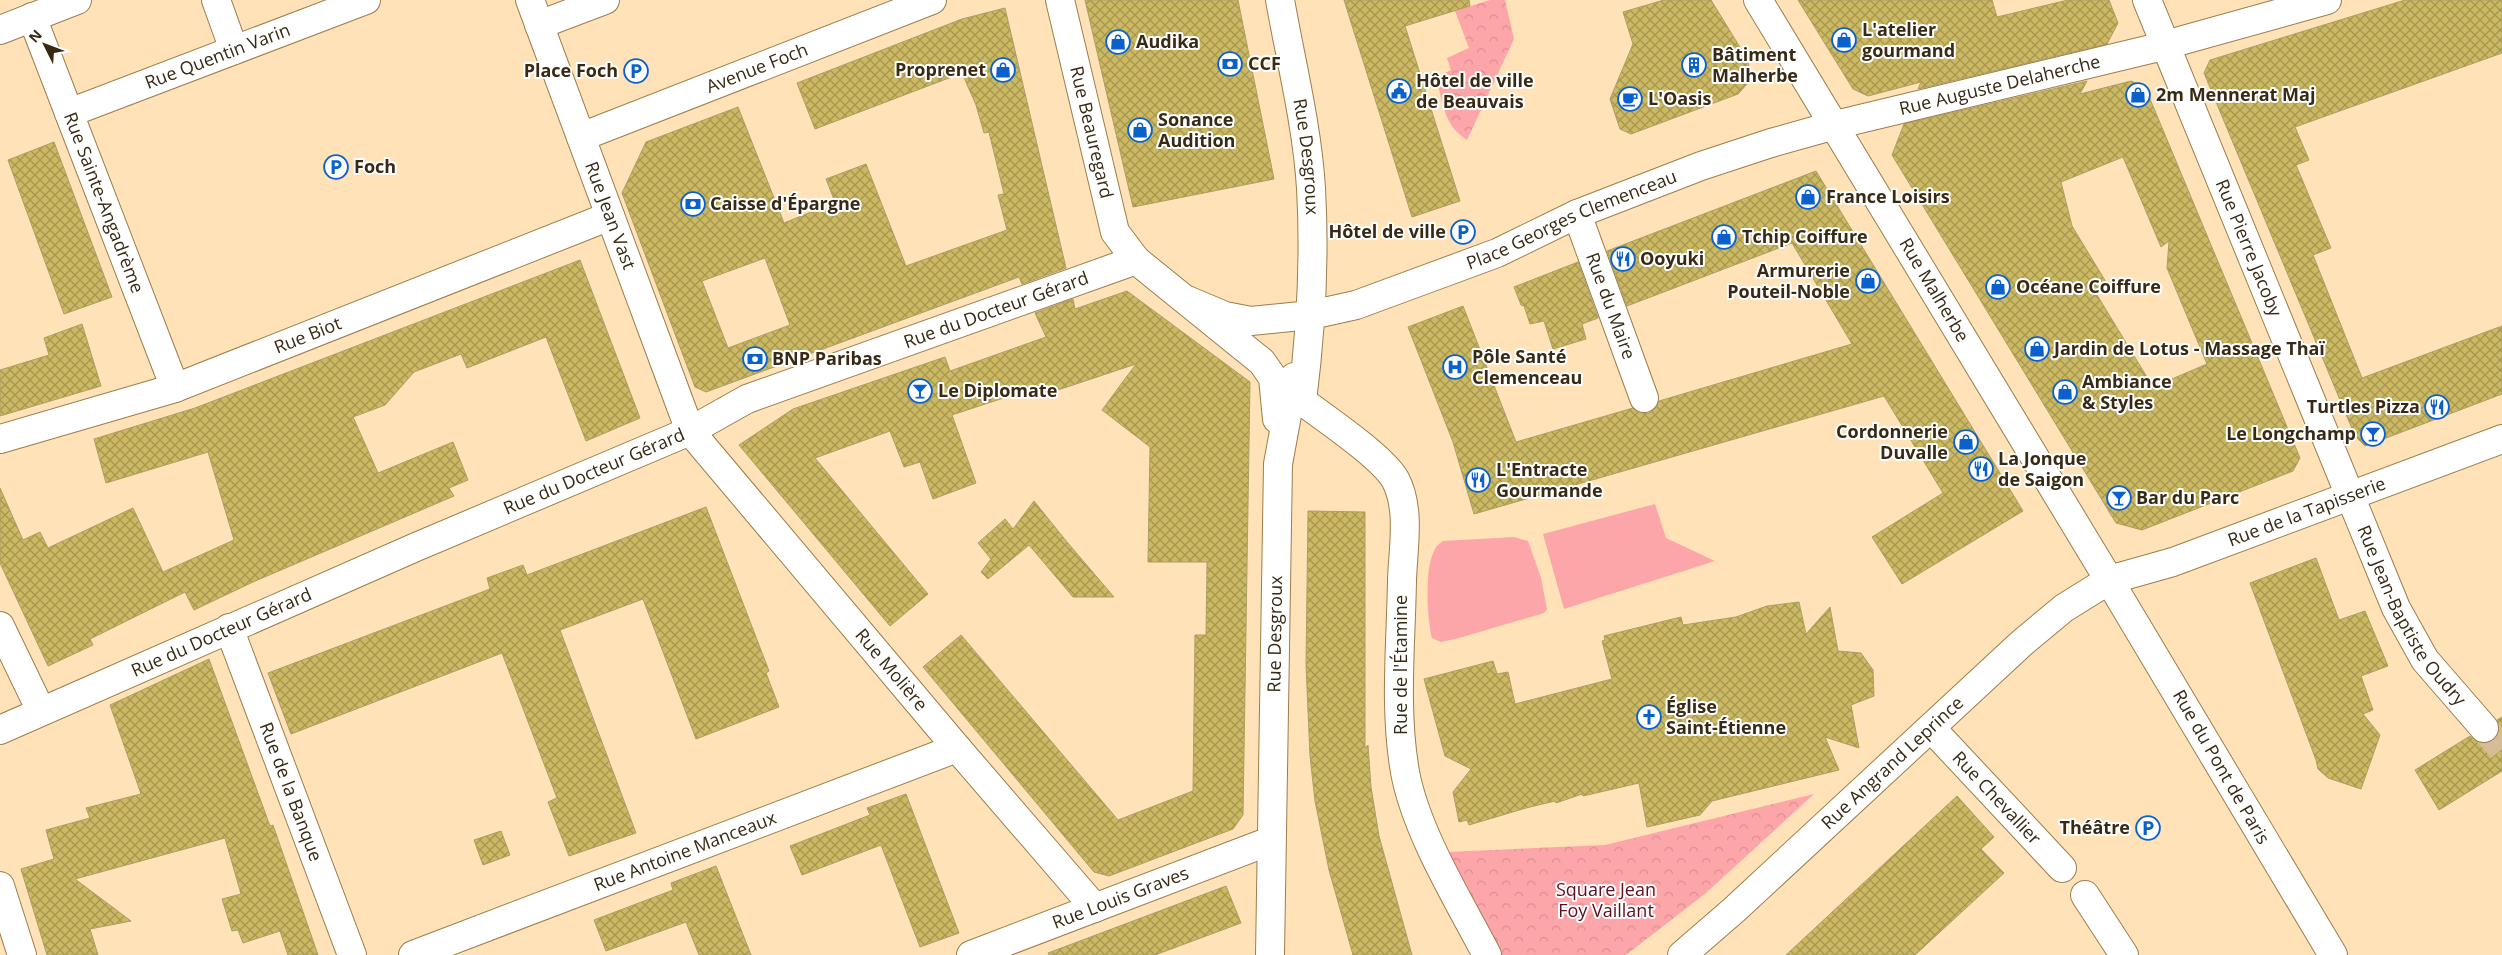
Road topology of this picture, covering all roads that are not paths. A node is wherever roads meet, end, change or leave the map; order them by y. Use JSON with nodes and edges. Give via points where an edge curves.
{"nodes":[{"id":1,"x":77,"y":0,"type":"edge"},
{"id":2,"x":216,"y":0,"type":"edge"},
{"id":3,"x":366,"y":0,"type":"edge"},
{"id":4,"x":530,"y":0,"type":"edge"},
{"id":5,"x":605,"y":0,"type":"edge"},
{"id":6,"x":932,"y":0,"type":"edge"},
{"id":7,"x":1060,"y":0,"type":"edge"},
{"id":8,"x":1280,"y":0,"type":"edge"},
{"id":9,"x":1758,"y":0,"type":"edge"},
{"id":10,"x":2147,"y":0,"type":"edge"},
{"id":11,"x":2327,"y":0,"type":"edge"},
{"id":12,"x":32,"y":18,"type":"junction"},
{"id":13,"x":539,"y":25,"type":"junction"},
{"id":14,"x":0,"y":30,"type":"edge"},
{"id":15,"x":2165,"y":46,"type":"junction"},
{"id":16,"x":234,"y":50,"type":"junction"},
{"id":17,"x":69,"y":113,"type":"junction"},
{"id":18,"x":1834,"y":125,"type":"junction"},
{"id":19,"x":581,"y":137,"type":"junction"},
{"id":20,"x":1576,"y":214,"type":"junction"},
{"id":21,"x":610,"y":216,"type":"junction"},
{"id":22,"x":1136,"y":260,"type":"junction"},
{"id":23,"x":1187,"y":300,"type":"junction"},
{"id":24,"x":1311,"y":315,"type":"junction"},
{"id":25,"x":175,"y":388,"type":"junction"},
{"id":26,"x":1644,"y":398,"type":"dead end"},
{"id":27,"x":1302,"y":401,"type":"joint"},
{"id":28,"x":690,"y":431,"type":"junction"},
{"id":29,"x":0,"y":439,"type":"edge"},
{"id":30,"x":2502,"y":439,"type":"edge"},
{"id":31,"x":1278,"y":464,"type":"junction"},
{"id":32,"x":2351,"y":494,"type":"junction"},
{"id":33,"x":2109,"y":580,"type":"junction"},
{"id":34,"x":0,"y":626,"type":"edge"},
{"id":35,"x":229,"y":628,"type":"junction"},
{"id":36,"x":41,"y":711,"type":"junction"},
{"id":37,"x":1930,"y":728,"type":"junction"},
{"id":38,"x":2484,"y":728,"type":"tunnel mouth"},
{"id":39,"x":0,"y":730,"type":"edge"},
{"id":40,"x":957,"y":748,"type":"junction"},
{"id":41,"x":1270,"y":841,"type":"junction"},
{"id":42,"x":2062,"y":868,"type":"dead end"},
{"id":43,"x":0,"y":886,"type":"edge"},
{"id":44,"x":2085,"y":894,"type":"dead end"},
{"id":45,"x":1095,"y":908,"type":"junction"},
{"id":46,"x":22,"y":955,"type":"edge"},
{"id":47,"x":352,"y":955,"type":"edge"},
{"id":48,"x":414,"y":955,"type":"edge"},
{"id":49,"x":971,"y":955,"type":"edge"},
{"id":50,"x":1270,"y":955,"type":"edge"},
{"id":51,"x":1487,"y":955,"type":"edge"},
{"id":52,"x":1682,"y":955,"type":"edge"},
{"id":53,"x":2124,"y":955,"type":"edge"},
{"id":54,"x":2333,"y":955,"type":"edge"}],
"edges":[{"from":1,"to":12,"type":"street"},
{"from":2,"to":16,"type":"street"},
{"from":3,"to":16,"type":"street","name":"Rue Quentin Varin"},
{"from":4,"to":13,"type":"street","name":"Rue Jean Vast"},
{"from":5,"to":13,"type":"street"},
{"from":6,"to":19,"type":"street","name":"Avenue Foch"},
{"from":7,"to":22,"type":"street","name":"Rue Beauregard","via":[[1116,232]]},
{"from":8,"to":24,"type":"street","name":"Rue Desgroux","via":[[1311,187]]},
{"from":9,"to":18,"type":"street","name":"Rue Malherbe"},
{"from":10,"to":15,"type":"street","name":"Rue Pierre Jacoby"},
{"from":11,"to":15,"type":"street","name":"Rue Auguste Delaherche"},
{"from":12,"to":14,"type":"street"},
{"from":12,"to":17,"type":"street","name":"Rue Sainte-Angadrème"},
{"from":13,"to":19,"type":"street","name":"Rue Jean Vast"},
{"from":15,"to":18,"type":"street","name":"Rue Auguste Delaherche"},
{"from":15,"to":32,"type":"street","name":"Rue Pierre Jacoby"},
{"from":16,"to":17,"type":"street","name":"Rue Quentin Varin"},
{"from":17,"to":25,"type":"street","name":"Rue Sainte-Angadrème"},
{"from":18,"to":20,"type":"street","name":"Place Georges Clemenceau","via":[[1701,166]]},
{"from":18,"to":33,"type":"street","name":"Rue Malherbe"},
{"from":19,"to":21,"type":"street","name":"Rue Jean Vast"},
{"from":20,"to":24,"type":"street","name":"Place Georges Clemenceau","via":[[1497,253],[1401,290]]},
{"from":20,"to":26,"type":"street","name":"Rue du Maire"},
{"from":21,"to":25,"type":"street","name":"Rue Biot"},
{"from":21,"to":28,"type":"street","name":"Rue Jean Vast"},
{"from":22,"to":23,"type":"street"},
{"from":22,"to":28,"type":"street","name":"Rue du Docteur Gérard","via":[[748,399]]},
{"from":23,"to":24,"type":"street","via":[[1240,320]]},
{"from":23,"to":31,"type":"street","via":[[1268,370],[1276,397]]},
{"from":24,"to":27,"type":"street","name":"Rue Desgroux"},
{"from":24,"to":31,"type":"street","name":"Rue Desgroux","via":[[1299,353]]},
{"from":25,"to":29,"type":"street","name":"Rue Biot"},
{"from":27,"to":51,"type":"street","name":"Rue de l'Étamine","via":[[1383,464],[1401,493],[1404,529],[1399,708],[1405,773],[1422,825]]},
{"from":28,"to":35,"type":"street","name":"Rue du Docteur Gérard"},
{"from":28,"to":40,"type":"street","name":"Rue Molière"},
{"from":30,"to":32,"type":"street","name":"Rue de la Tapisserie"},
{"from":31,"to":41,"type":"street","name":"Rue Desgroux"},
{"from":32,"to":33,"type":"street","name":"Rue de la Tapisserie","via":[[2172,562]]},
{"from":32,"to":38,"type":"street","name":"Rue Jean-Baptiste Oudry","via":[[2396,608],[2414,643]]},
{"from":33,"to":37,"type":"street","name":"Rue Angrand Leprince","via":[[2052,617]]},
{"from":33,"to":54,"type":"street","name":"Rue du Pont de Paris"},
{"from":34,"to":36,"type":"street"},
{"from":35,"to":36,"type":"street","name":"Rue du Docteur Gérard"},
{"from":35,"to":47,"type":"street","name":"Rue de la Banque"},
{"from":36,"to":39,"type":"street","name":"Rue du Docteur Gérard"},
{"from":37,"to":42,"type":"street","name":"Rue Chevallier"},
{"from":37,"to":52,"type":"street","name":"Rue Angrand Leprince"},
{"from":40,"to":45,"type":"street","name":"Rue Molière"},
{"from":40,"to":48,"type":"street","name":"Rue Antoine Manceaux"},
{"from":41,"to":45,"type":"street","name":"Rue Louis Graves"},
{"from":41,"to":50,"type":"street","name":"Rue Desgroux"},
{"from":43,"to":46,"type":"street"},
{"from":44,"to":53,"type":"street"},
{"from":45,"to":49,"type":"street","name":"Rue Louis Graves"}]}
